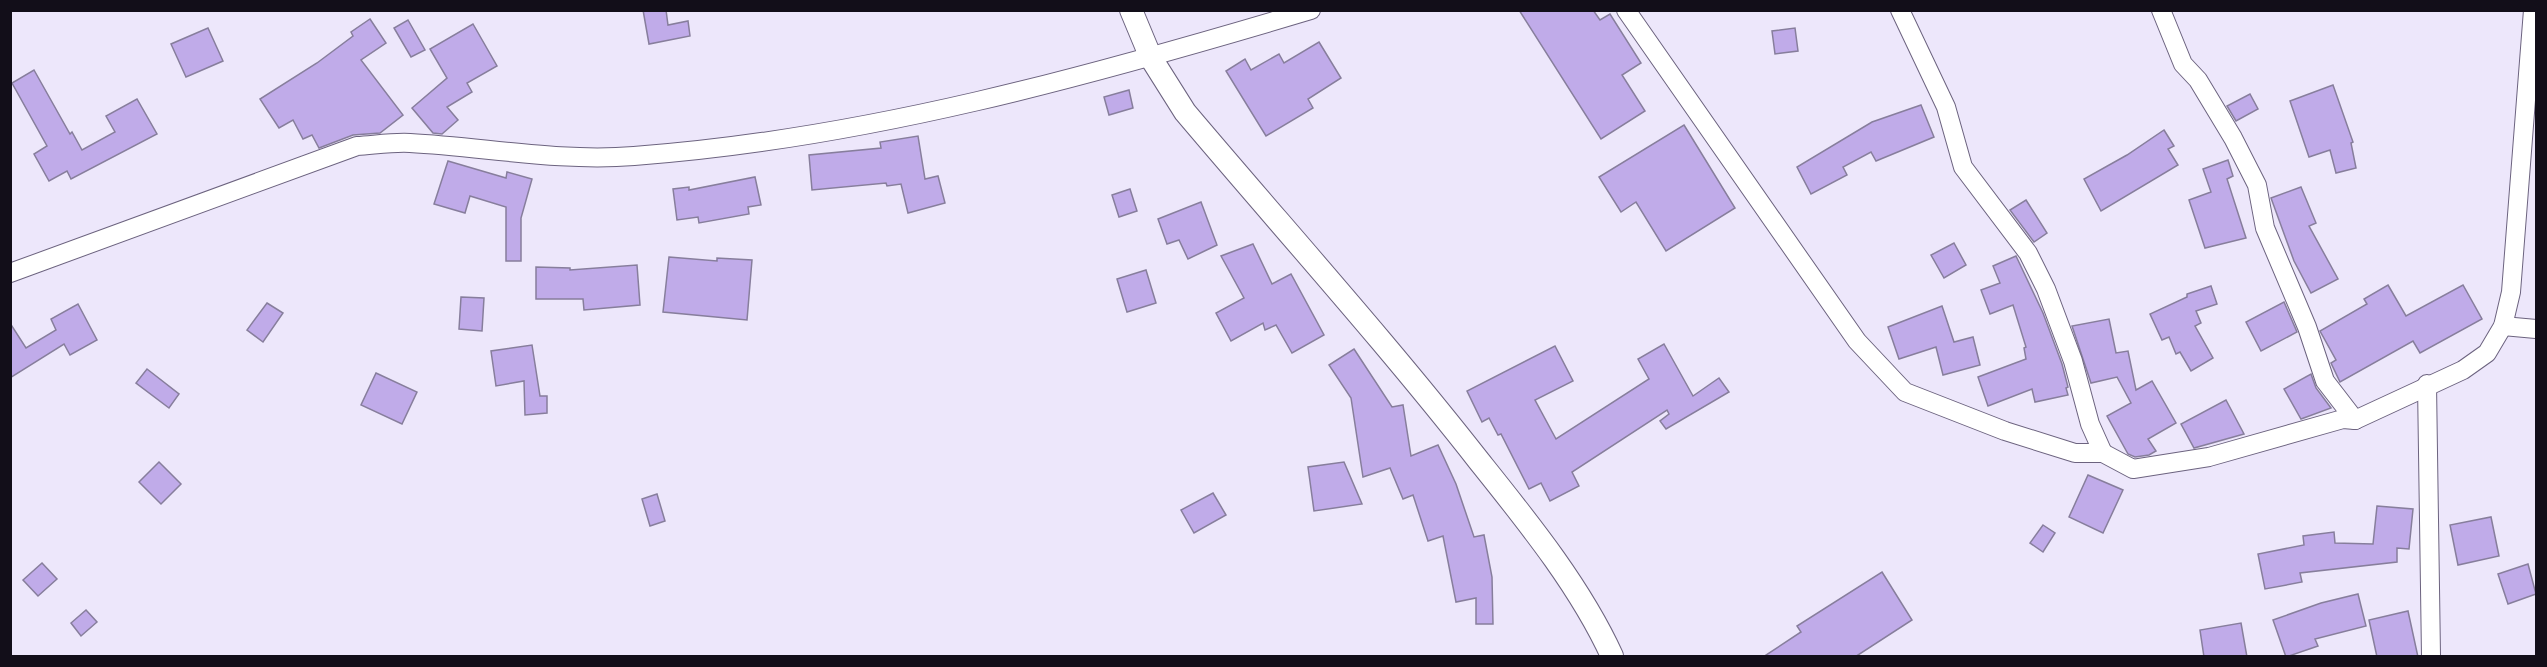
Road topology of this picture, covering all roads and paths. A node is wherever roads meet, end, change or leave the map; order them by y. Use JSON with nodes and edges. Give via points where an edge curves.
{"nodes":[{"id":1,"x":1131,"y":10,"type":"edge"},
{"id":2,"x":1311,"y":10,"type":"edge"},
{"id":3,"x":1626,"y":10,"type":"edge"},
{"id":4,"x":1900,"y":10,"type":"edge"},
{"id":5,"x":2161,"y":10,"type":"edge"},
{"id":6,"x":2533,"y":10,"type":"edge"},
{"id":7,"x":1151,"y":58,"type":"junction"},
{"id":8,"x":10,"y":273,"type":"edge"},
{"id":9,"x":2503,"y":327,"type":"junction"},
{"id":10,"x":2536,"y":329,"type":"edge"},
{"id":11,"x":2427,"y":384,"type":"junction"},
{"id":12,"x":2355,"y":420,"type":"junction"},
{"id":13,"x":2103,"y":453,"type":"junction"},
{"id":14,"x":1612,"y":657,"type":"edge"},
{"id":15,"x":2431,"y":657,"type":"edge"}],
"edges":[{"from":1,"to":7,"type":"street"},
{"from":2,"to":7,"type":"street"},
{"from":3,"to":13,"type":"street","via":[[1857,341],[1905,392],[2075,453]]},
{"from":4,"to":13,"type":"street","via":[[1946,107],[1963,167],[2028,253],[2046,288]]},
{"from":5,"to":12,"type":"street","via":[[2183,64],[2204,90],[2257,185],[2265,228],[2325,381]]},
{"from":6,"to":9,"type":"street","via":[[2511,292]]},
{"from":7,"to":8,"type":"street","via":[[884,121],[766,142],[632,156],[529,156],[408,143],[357,146]]},
{"from":7,"to":14,"type":"street","via":[[1185,112],[1514,504],[1585,608]]},
{"from":9,"to":10,"type":"street"},
{"from":9,"to":11,"type":"street","via":[[2487,353],[2463,370]]},
{"from":11,"to":12,"type":"street"},
{"from":11,"to":15,"type":"street"},
{"from":12,"to":13,"type":"street","via":[[2343,419],[2209,457],[2133,469]]}]}
